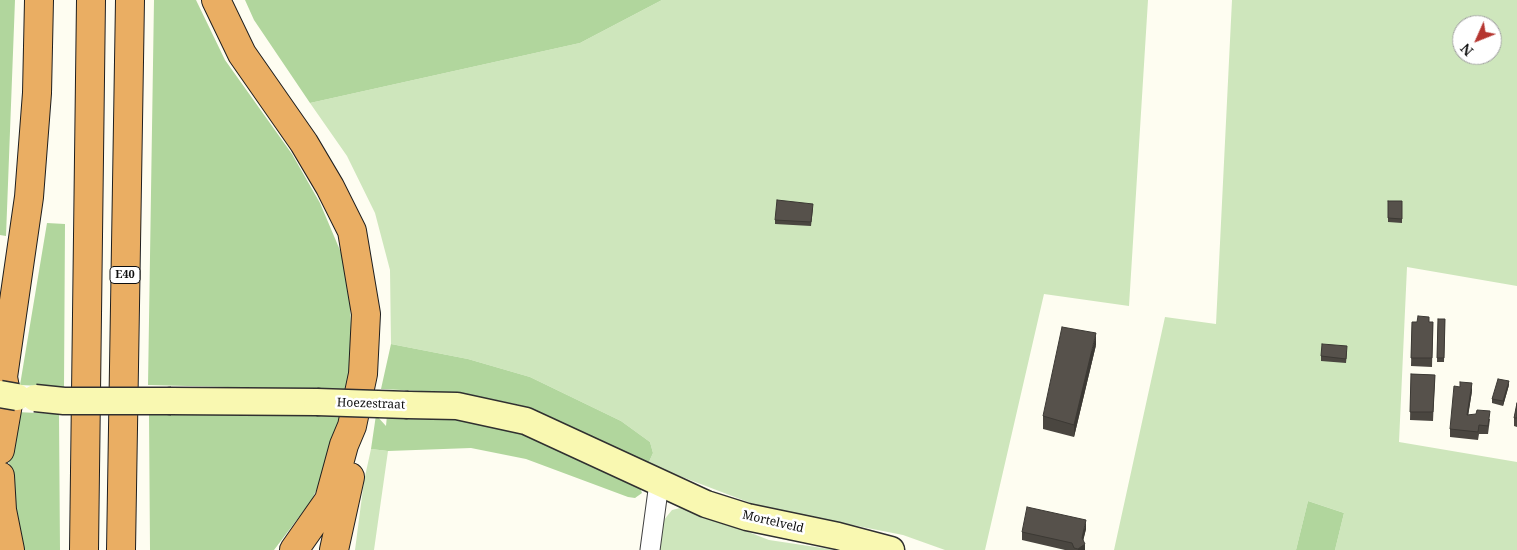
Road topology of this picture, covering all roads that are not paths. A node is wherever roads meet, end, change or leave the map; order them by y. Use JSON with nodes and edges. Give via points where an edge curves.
{"nodes":[{"id":1,"x":39,"y":0,"type":"edge"},
{"id":2,"x":91,"y":0,"type":"edge"},
{"id":3,"x":130,"y":0,"type":"edge"},
{"id":4,"x":216,"y":0,"type":"edge"},
{"id":5,"x":11,"y":390,"type":"edge"},
{"id":6,"x":352,"y":426,"type":"junction"},
{"id":7,"x":0,"y":450,"type":"edge"},
{"id":8,"x":0,"y":476,"type":"edge"},
{"id":9,"x":659,"y":483,"type":"junction"},
{"id":10,"x":10,"y":550,"type":"edge"},
{"id":11,"x":84,"y":550,"type":"edge"},
{"id":12,"x":121,"y":550,"type":"edge"},
{"id":13,"x":294,"y":550,"type":"edge"},
{"id":14,"x":334,"y":550,"type":"edge"},
{"id":15,"x":650,"y":550,"type":"edge"},
{"id":16,"x":891,"y":550,"type":"edge"}],
"edges":[{"from":1,"to":5,"type":"highway","via":[[37,93]]},
{"from":2,"to":11,"type":"highway"},
{"from":3,"to":12,"type":"highway","number":"E40"},
{"from":4,"to":6,"type":"highway","via":[[242,54],[304,143],[352,231],[366,314],[363,374]]},
{"from":5,"to":7,"type":"highway"},
{"from":5,"to":9,"type":"street","name":"Hoezestraat","bridge":true,"via":[[64,401],[457,406],[526,421]]},
{"from":6,"to":13,"type":"highway","via":[[329,500]]},
{"from":6,"to":14,"type":"highway","via":[[355,448],[346,505]]},
{"from":8,"to":10,"type":"highway","via":[[2,510]]},
{"from":9,"to":15,"type":"street"},
{"from":9,"to":16,"type":"street","name":"Mortelveld","via":[[706,504],[747,517]]}]}
